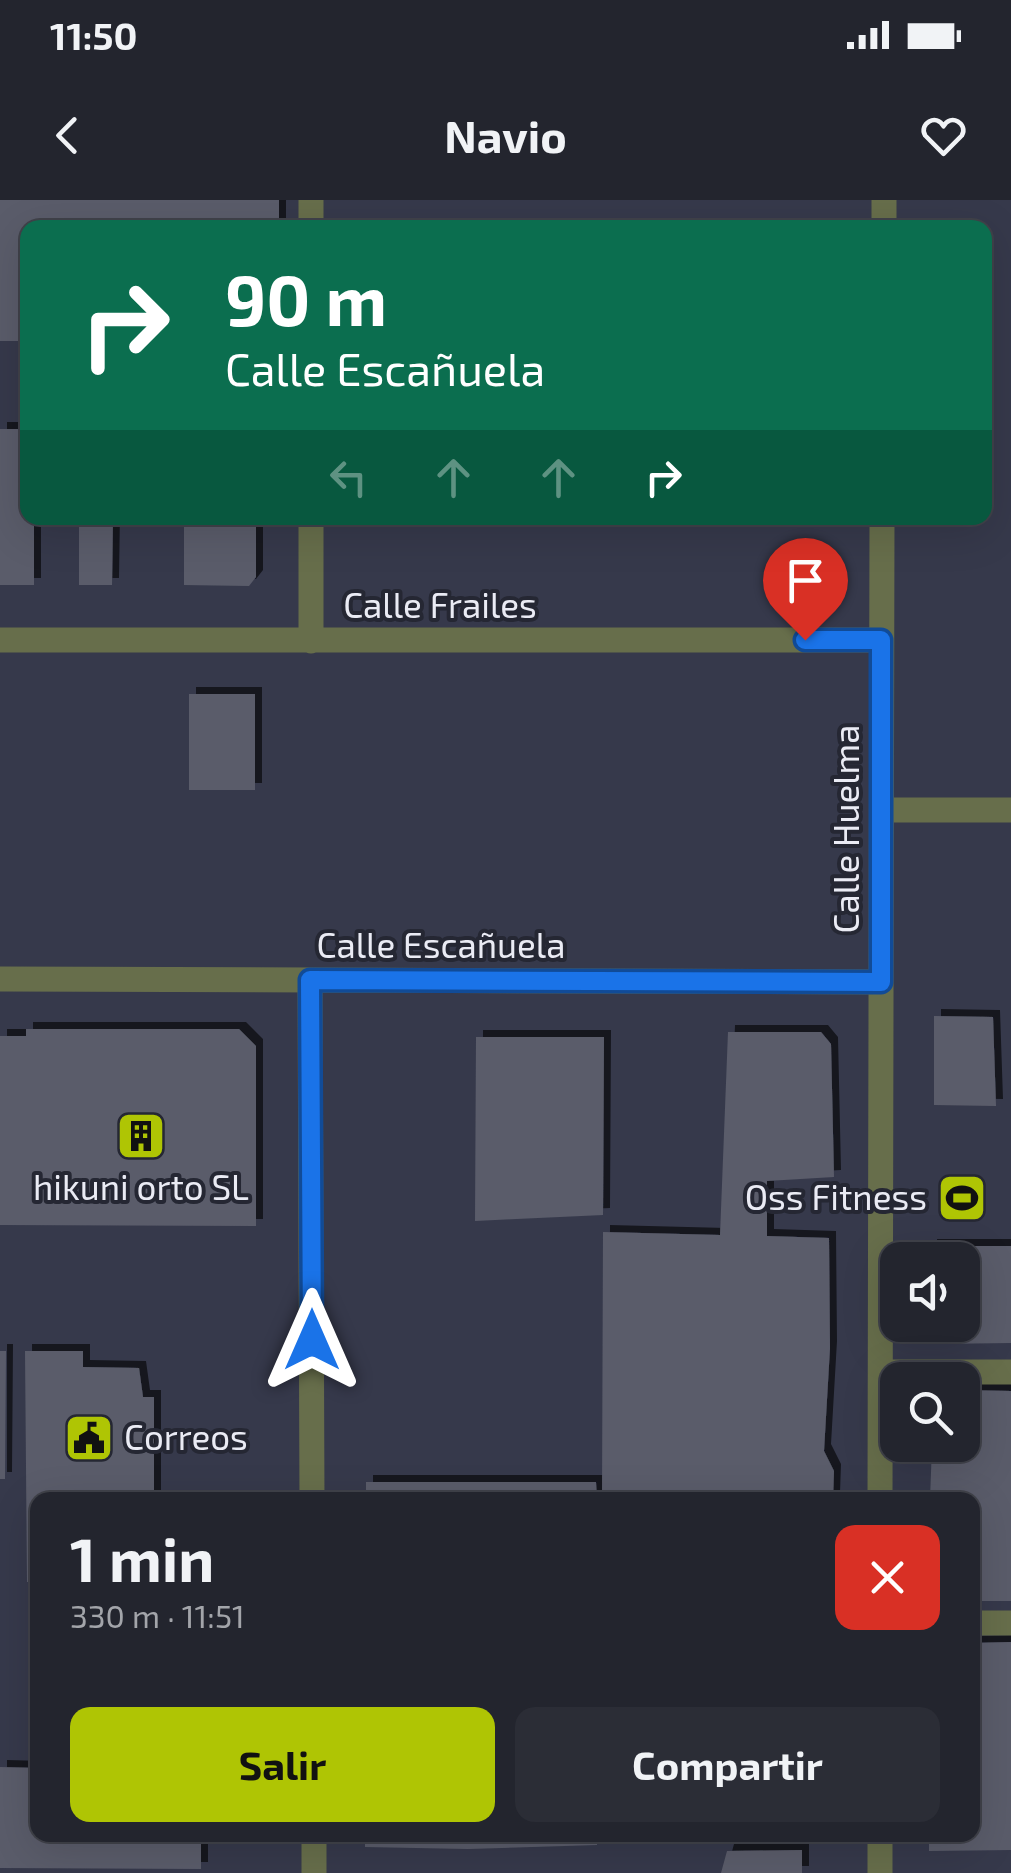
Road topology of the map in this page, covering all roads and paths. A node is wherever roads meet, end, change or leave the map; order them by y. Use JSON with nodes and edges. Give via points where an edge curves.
{"nodes":[{"id":1,"x":311,"y":525,"type":"edge"},
{"id":2,"x":882,"y":525,"type":"edge"},
{"id":3,"x":0,"y":640,"type":"edge"},
{"id":4,"x":881,"y":640,"type":"junction"},
{"id":5,"x":311,"y":641,"type":"junction"},
{"id":6,"x":883,"y":810,"type":"junction"},
{"id":7,"x":1011,"y":810,"type":"edge"},
{"id":8,"x":0,"y":979,"type":"edge"},
{"id":9,"x":310,"y":980,"type":"junction"},
{"id":10,"x":881,"y":982,"type":"junction"},
{"id":11,"x":881,"y":1362,"type":"edge"},
{"id":12,"x":980,"y":1372,"type":"edge"},
{"id":13,"x":1011,"y":1372,"type":"edge"},
{"id":14,"x":880,"y":1462,"type":"edge"},
{"id":15,"x":312,"y":1492,"type":"edge"},
{"id":16,"x":880,"y":1492,"type":"edge"},
{"id":17,"x":980,"y":1623,"type":"edge"},
{"id":18,"x":1011,"y":1623,"type":"edge"},
{"id":19,"x":314,"y":1842,"type":"edge"},
{"id":20,"x":880,"y":1842,"type":"edge"},
{"id":21,"x":314,"y":1873,"type":"edge"},
{"id":22,"x":880,"y":1873,"type":"edge"}],
"edges":[{"from":1,"to":5,"type":"street"},
{"from":2,"to":4,"type":"street","name":"Calle Huelma"},
{"from":3,"to":5,"type":"street","name":"Calle Frailes"},
{"from":4,"to":5,"type":"street","name":"Calle Frailes"},
{"from":4,"to":6,"type":"street","name":"Calle Huelma"},
{"from":6,"to":7,"type":"street"},
{"from":6,"to":10,"type":"street","name":"Calle Huelma"},
{"from":8,"to":9,"type":"street","name":"Calle Escañuela"},
{"from":9,"to":10,"type":"street","name":"Calle Escañuela"},
{"from":9,"to":15,"type":"street"},
{"from":10,"to":11,"type":"street","name":"Calle Huelma"},
{"from":12,"to":13,"type":"street"},
{"from":14,"to":16,"type":"street","name":"Calle Huelma"},
{"from":17,"to":18,"type":"street"},
{"from":19,"to":21,"type":"street"},
{"from":20,"to":22,"type":"street"}]}
